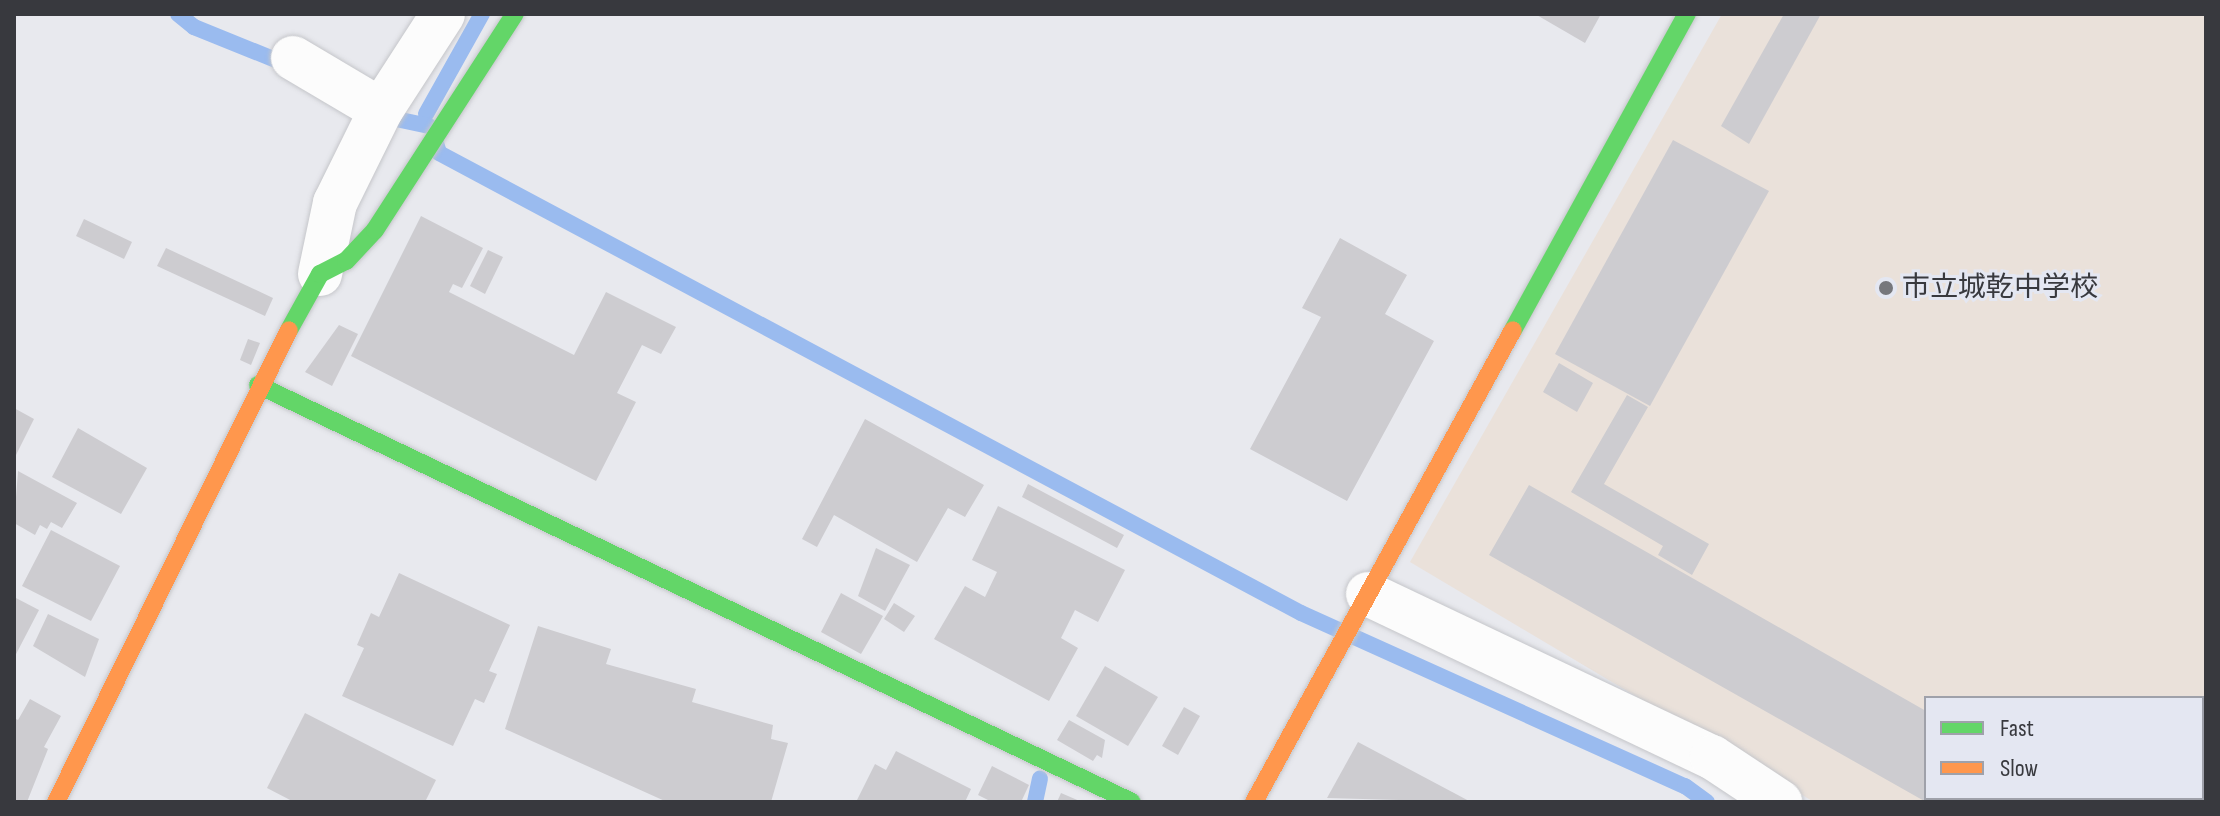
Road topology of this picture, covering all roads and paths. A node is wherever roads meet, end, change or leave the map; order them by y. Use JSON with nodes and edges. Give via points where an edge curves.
{"nodes":[{"id":1,"x":443,"y":14,"type":"edge"},
{"id":2,"x":515,"y":14,"type":"edge"},
{"id":3,"x":1687,"y":14,"type":"edge"},
{"id":4,"x":293,"y":58,"type":"dead end"},
{"id":5,"x":376,"y":121,"type":"junction"},
{"id":6,"x":410,"y":178,"type":"junction"},
{"id":7,"x":320,"y":274,"type":"junction"},
{"id":8,"x":258,"y":385,"type":"junction"},
{"id":9,"x":1361,"y":606,"type":"junction"},
{"id":10,"x":56,"y":802,"type":"edge"},
{"id":11,"x":1132,"y":802,"type":"edge"},
{"id":12,"x":1254,"y":802,"type":"edge"},
{"id":13,"x":1780,"y":802,"type":"edge"}],
"edges":[{"from":1,"to":5,"type":"street"},
{"from":2,"to":6,"type":"street"},
{"from":3,"to":9,"type":"street"},
{"from":4,"to":5,"type":"street"},
{"from":5,"to":6,"type":"street","via":[[404,143]]},
{"from":5,"to":7,"type":"street","via":[[335,203]]},
{"from":6,"to":7,"type":"street","via":[[375,230],[346,261]]},
{"from":7,"to":8,"type":"street"},
{"from":8,"to":10,"type":"street"},
{"from":8,"to":11,"type":"street"},
{"from":9,"to":12,"type":"street"},
{"from":9,"to":13,"type":"street","via":[[1712,757]]}]}
